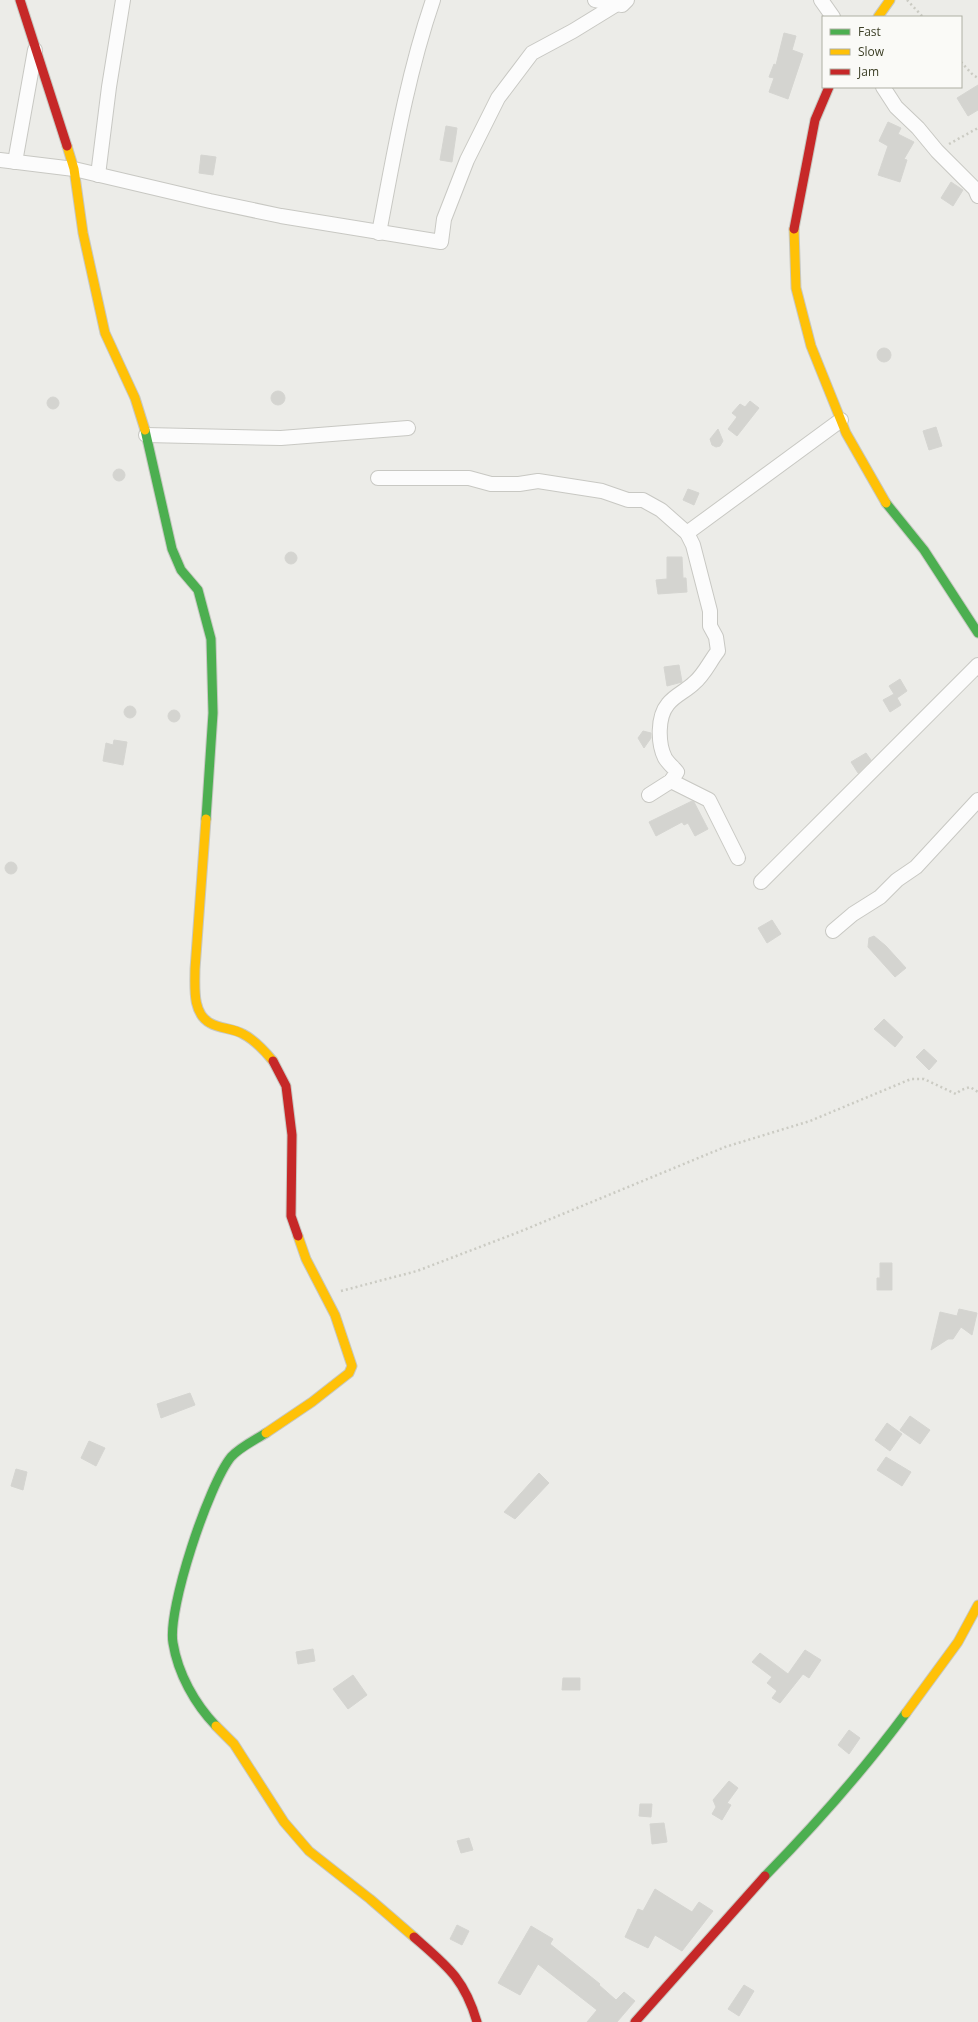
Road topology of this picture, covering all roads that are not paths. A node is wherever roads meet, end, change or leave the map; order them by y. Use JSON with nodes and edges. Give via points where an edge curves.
{"nodes":[{"id":1,"x":20,"y":0,"type":"edge"},
{"id":2,"x":123,"y":0,"type":"edge"},
{"id":3,"x":433,"y":0,"type":"edge"},
{"id":4,"x":595,"y":0,"type":"edge"},
{"id":5,"x":821,"y":0,"type":"edge"},
{"id":6,"x":890,"y":0,"type":"edge"},
{"id":7,"x":622,"y":2,"type":"edge"},
{"id":8,"x":832,"y":16,"type":"edge"},
{"id":9,"x":879,"y":16,"type":"edge"},
{"id":10,"x":35,"y":48,"type":"junction"},
{"id":11,"x":829,"y":88,"type":"edge"},
{"id":12,"x":884,"y":88,"type":"edge"},
{"id":13,"x":0,"y":160,"type":"edge"},
{"id":14,"x":15,"y":162,"type":"junction"},
{"id":15,"x":74,"y":169,"type":"junction"},
{"id":16,"x":98,"y":175,"type":"junction"},
{"id":17,"x":978,"y":196,"type":"edge"},
{"id":18,"x":379,"y":233,"type":"junction"},
{"id":19,"x":841,"y":420,"type":"junction"},
{"id":20,"x":408,"y":428,"type":"dead end"},
{"id":21,"x":146,"y":435,"type":"junction"},
{"id":22,"x":378,"y":478,"type":"dead end"},
{"id":23,"x":687,"y":532,"type":"junction"},
{"id":24,"x":978,"y":633,"type":"edge"},
{"id":25,"x":978,"y":665,"type":"edge"},
{"id":26,"x":671,"y":781,"type":"junction"},
{"id":27,"x":649,"y":795,"type":"dead end"},
{"id":28,"x":978,"y":800,"type":"edge"},
{"id":29,"x":738,"y":858,"type":"dead end"},
{"id":30,"x":761,"y":882,"type":"dead end"},
{"id":31,"x":833,"y":931,"type":"dead end"},
{"id":32,"x":978,"y":1605,"type":"edge"},
{"id":33,"x":641,"y":2020,"type":"edge"},
{"id":34,"x":477,"y":2022,"type":"edge"}],
"edges":[{"from":1,"to":10,"type":"street"},
{"from":2,"to":16,"type":"street"},
{"from":3,"to":18,"type":"street","via":[[405,96]]},
{"from":4,"to":7,"type":"street"},
{"from":5,"to":8,"type":"street"},
{"from":6,"to":9,"type":"street"},
{"from":7,"to":18,"type":"street","via":[[532,53],[498,98],[467,160],[444,219],[441,242]]},
{"from":10,"to":14,"type":"street"},
{"from":10,"to":15,"type":"street"},
{"from":11,"to":19,"type":"street","via":[[815,120],[793,234],[796,288],[811,346]]},
{"from":12,"to":17,"type":"street","via":[[896,107],[975,189]]},
{"from":13,"to":14,"type":"street"},
{"from":14,"to":15,"type":"street"},
{"from":15,"to":16,"type":"street"},
{"from":15,"to":21,"type":"street","via":[[83,233],[105,333],[135,398]]},
{"from":16,"to":18,"type":"street","via":[[210,201]]},
{"from":19,"to":23,"type":"street"},
{"from":19,"to":24,"type":"street","via":[[882,497],[924,550]]},
{"from":20,"to":21,"type":"street","via":[[280,438]]},
{"from":21,"to":34,"type":"street","via":[[158,498],[172,549],[181,570],[198,590],[211,638],[213,713],[195,969],[195,993],[199,1012],[210,1023],[242,1033],[255,1041],[274,1062],[286,1086],[292,1135],[291,1216],[306,1259],[335,1316],[352,1369],[312,1402],[232,1456],[218,1476],[183,1573],[173,1622],[173,1643],[185,1682],[210,1719],[234,1744],[284,1822],[309,1851],[370,1899],[452,1971],[470,1999]]},
{"from":22,"to":23,"type":"street","via":[[470,478],[491,484],[538,481],[602,491],[628,500],[643,500],[661,510]]},
{"from":23,"to":26,"type":"street","via":[[693,545],[710,611],[710,626],[716,637],[718,651],[698,679],[666,706],[660,721],[665,758],[677,772]]},
{"from":25,"to":30,"type":"street"},
{"from":26,"to":27,"type":"street"},
{"from":26,"to":29,"type":"street","via":[[709,800]]},
{"from":28,"to":31,"type":"street","via":[[916,867]]},
{"from":32,"to":33,"type":"street","via":[[958,1642],[881,1746],[815,1825],[746,1895]]}]}
